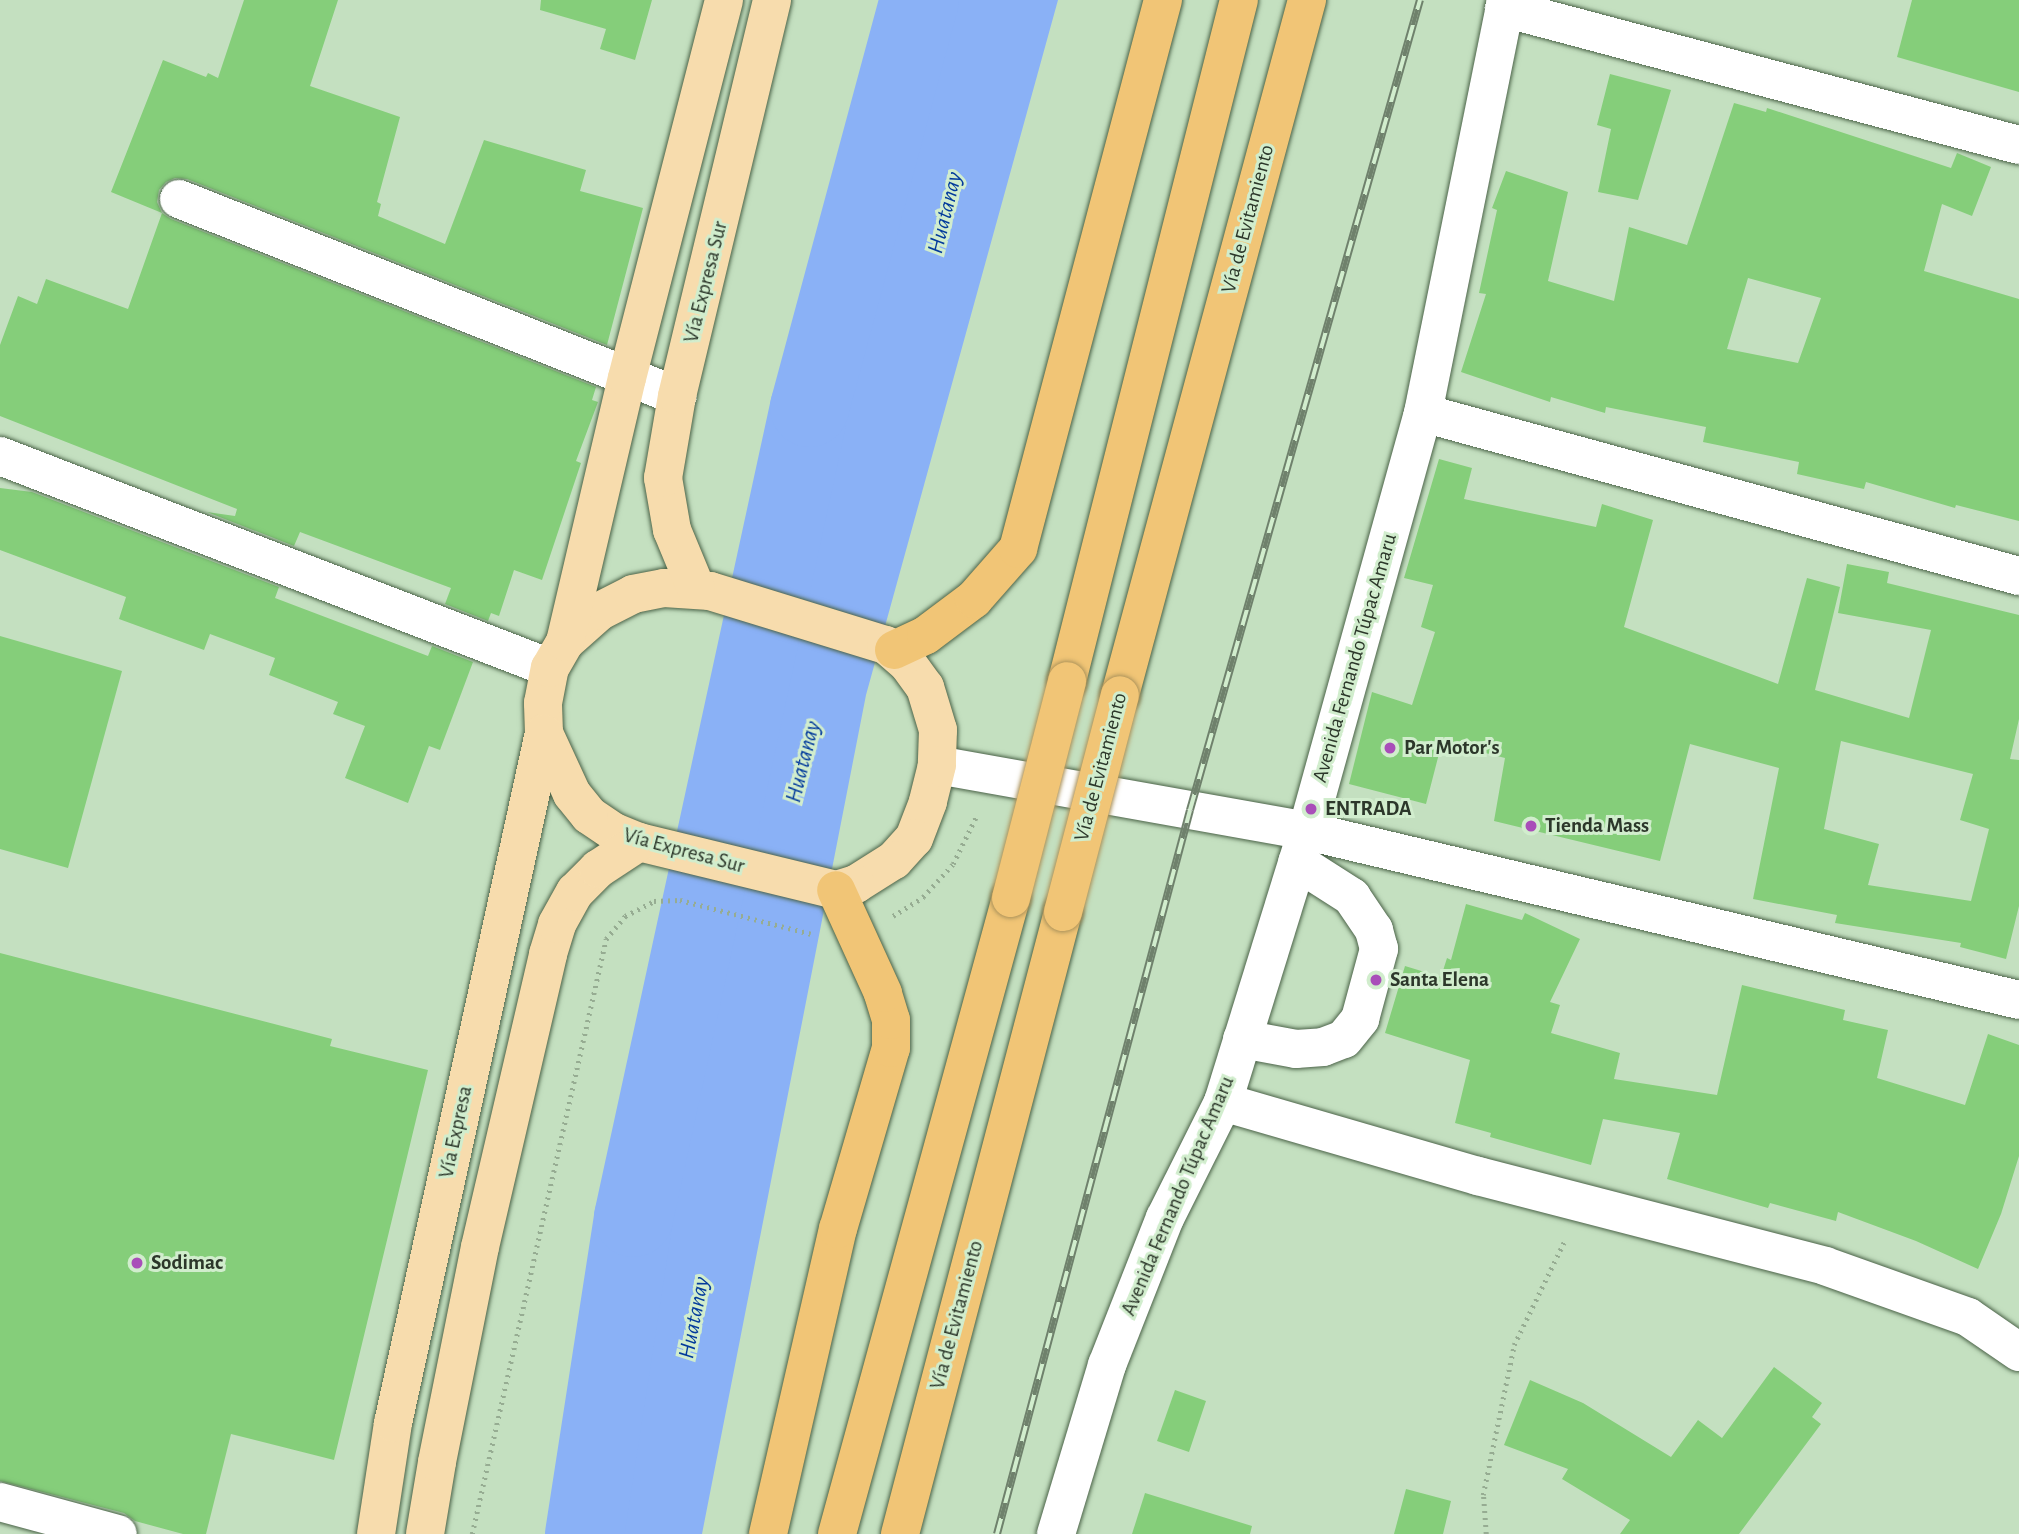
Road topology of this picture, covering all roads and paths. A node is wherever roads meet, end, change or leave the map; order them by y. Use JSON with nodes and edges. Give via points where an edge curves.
{"nodes":[{"id":1,"x":724,"y":0,"type":"edge"},
{"id":2,"x":772,"y":0,"type":"edge"},
{"id":3,"x":1163,"y":0,"type":"edge"},
{"id":4,"x":1239,"y":0,"type":"edge"},
{"id":5,"x":1307,"y":0,"type":"edge"},
{"id":6,"x":1505,"y":4,"type":"edge"},
{"id":7,"x":2019,"y":145,"type":"edge"},
{"id":8,"x":179,"y":199,"type":"dead end"},
{"id":9,"x":627,"y":377,"type":"junction"},
{"id":10,"x":677,"y":396,"type":"junction"},
{"id":11,"x":1423,"y":413,"type":"junction"},
{"id":12,"x":0,"y":456,"type":"edge"},
{"id":13,"x":2019,"y":576,"type":"edge"},
{"id":14,"x":703,"y":589,"type":"junction"},
{"id":15,"x":890,"y":648,"type":"junction"},
{"id":16,"x":558,"y":655,"type":"junction"},
{"id":17,"x":544,"y":733,"type":"junction"},
{"id":18,"x":937,"y":765,"type":"junction"},
{"id":19,"x":648,"y":844,"type":"junction"},
{"id":20,"x":1302,"y":847,"type":"junction"},
{"id":21,"x":833,"y":889,"type":"junction"},
{"id":22,"x":822,"y":937,"type":"dead end"},
{"id":23,"x":2019,"y":1000,"type":"edge"},
{"id":24,"x":1242,"y":1039,"type":"junction"},
{"id":25,"x":1223,"y":1102,"type":"junction"},
{"id":26,"x":1583,"y":1201,"type":"junction"},
{"id":27,"x":2019,"y":1352,"type":"edge"},
{"id":28,"x":0,"y":1502,"type":"edge"},
{"id":29,"x":118,"y":1534,"type":"edge"},
{"id":30,"x":376,"y":1534,"type":"edge"},
{"id":31,"x":425,"y":1534,"type":"edge"},
{"id":32,"x":472,"y":1534,"type":"edge"},
{"id":33,"x":768,"y":1534,"type":"edge"},
{"id":34,"x":836,"y":1534,"type":"edge"},
{"id":35,"x":900,"y":1534,"type":"edge"},
{"id":36,"x":1056,"y":1534,"type":"edge"},
{"id":37,"x":1486,"y":1534,"type":"edge"}],
"edges":[{"from":1,"to":9,"type":"main road","name":"Vía Expresa Sur"},
{"from":2,"to":10,"type":"main road","name":"Vía Expresa Sur"},
{"from":3,"to":15,"type":"highway","via":[[1018,549],[974,599],[926,635]]},
{"from":4,"to":34,"type":"highway","bridge":true,"via":[[1011,898]]},
{"from":5,"to":35,"type":"highway","name":"Vía de Evitamiento","bridge":true},
{"from":6,"to":7,"type":"street"},
{"from":6,"to":11,"type":"street","name":"Avenida Fernando Túpac Amaru"},
{"from":8,"to":9,"type":"street"},
{"from":9,"to":10,"type":"street"},
{"from":9,"to":16,"type":"main road","name":"Vía Expresa Sur"},
{"from":10,"to":14,"type":"main road","name":"Vía Expresa Sur","via":[[663,478],[672,530]]},
{"from":11,"to":13,"type":"street"},
{"from":11,"to":20,"type":"street","name":"Avenida Fernando Túpac Amaru"},
{"from":12,"to":16,"type":"street"},
{"from":14,"to":15,"type":"main road"},
{"from":14,"to":16,"type":"main road","via":[[664,588],[633,594],[600,611]]},
{"from":15,"to":18,"type":"main road","via":[[925,687],[938,730]]},
{"from":16,"to":17,"type":"main road","name":"Vía Expresa Sur","via":[[543,703]]},
{"from":17,"to":19,"type":"main road","name":"Vía Expresa Sur","via":[[555,763],[589,816],[614,832]]},
{"from":17,"to":30,"type":"main road","name":"Vía Expresa","via":[[393,1423]]},
{"from":18,"to":20,"type":"street"},
{"from":18,"to":21,"type":"main road","via":[[914,838],[871,876]]},
{"from":19,"to":21,"type":"main road","name":"Vía Expresa Sur"},
{"from":19,"to":31,"type":"main road","via":[[598,869],[575,892],[557,924],[480,1247]]},
{"from":20,"to":23,"type":"street"},
{"from":20,"to":24,"type":"street","name":"Avenida Fernando Túpac Amaru"},
{"from":20,"to":24,"type":"street","via":[[1367,914],[1379,949],[1360,1019],[1344,1039],[1322,1047],[1296,1049]]},
{"from":21,"to":33,"type":"highway","via":[[883,993],[891,1020],[891,1048],[838,1229]]},
{"from":22,"to":32,"type":"path","via":[[680,900],[654,901],[625,916],[606,940]]},
{"from":24,"to":25,"type":"street","name":"Avenida Fernando Túpac Amaru"},
{"from":25,"to":26,"type":"street","via":[[1478,1176]]},
{"from":25,"to":36,"type":"street","name":"Avenida Fernando Túpac Amaru","via":[[1165,1219],[1112,1353]]},
{"from":26,"to":27,"type":"street","via":[[1825,1266],[1968,1317]]},
{"from":26,"to":37,"type":"path","via":[[1514,1345],[1483,1495]]},
{"from":28,"to":29,"type":"street"}]}
